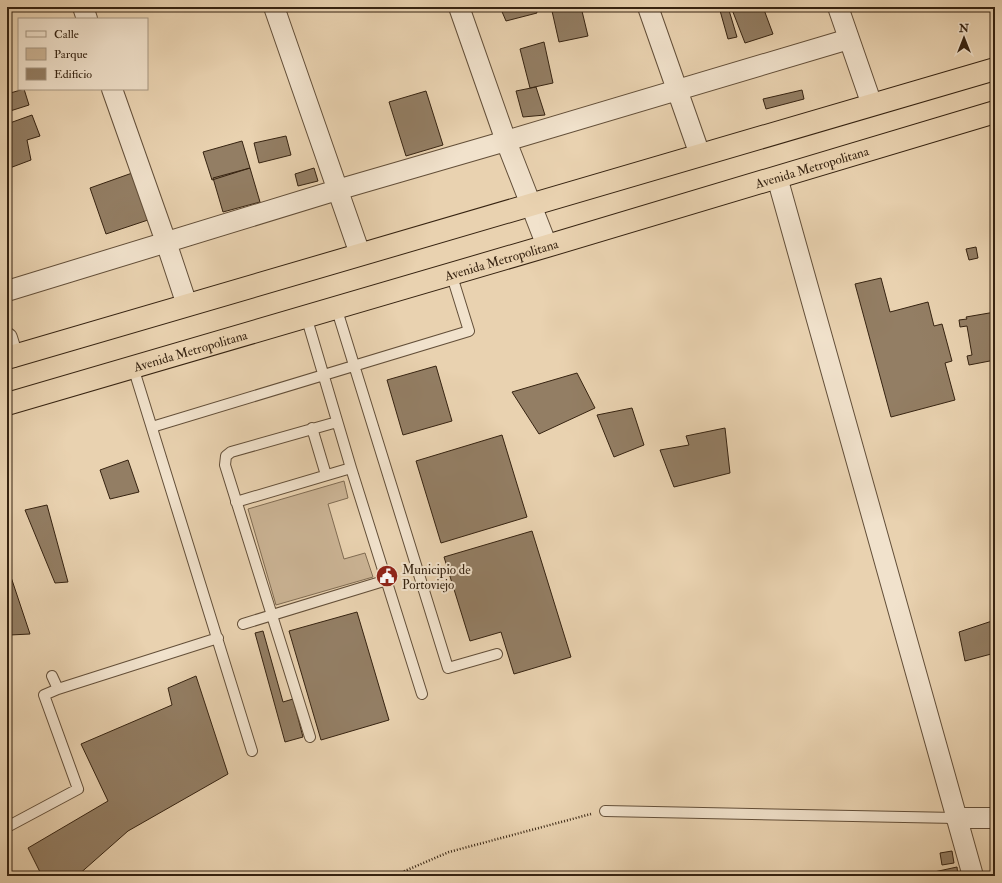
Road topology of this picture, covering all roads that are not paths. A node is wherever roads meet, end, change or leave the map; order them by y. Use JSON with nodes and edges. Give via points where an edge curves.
{"nodes":[{"id":1,"x":83,"y":7,"type":"edge"},
{"id":2,"x":274,"y":7,"type":"edge"},
{"id":3,"x":459,"y":7,"type":"edge"},
{"id":4,"x":648,"y":7,"type":"edge"},
{"id":5,"x":838,"y":7,"type":"edge"},
{"id":6,"x":87,"y":18,"type":"edge"},
{"id":7,"x":849,"y":39,"type":"junction"},
{"id":8,"x":995,"y":68,"type":"edge"},
{"id":9,"x":112,"y":90,"type":"edge"},
{"id":10,"x":677,"y":91,"type":"junction"},
{"id":11,"x":872,"y":105,"type":"junction"},
{"id":12,"x":995,"y":112,"type":"edge"},
{"id":13,"x":506,"y":141,"type":"junction"},
{"id":14,"x":700,"y":155,"type":"junction"},
{"id":15,"x":776,"y":178,"type":"junction"},
{"id":16,"x":337,"y":190,"type":"junction"},
{"id":17,"x":531,"y":205,"type":"junction"},
{"id":18,"x":166,"y":242,"type":"junction"},
{"id":19,"x":547,"y":246,"type":"junction"},
{"id":20,"x":360,"y":254,"type":"junction"},
{"id":21,"x":451,"y":273,"type":"junction"},
{"id":22,"x":7,"y":291,"type":"edge"},
{"id":23,"x":187,"y":305,"type":"junction"},
{"id":24,"x":336,"y":307,"type":"junction"},
{"id":25,"x":306,"y":316,"type":"junction"},
{"id":26,"x":9,"y":351,"type":"edge"},
{"id":27,"x":355,"y":365,"type":"junction"},
{"id":28,"x":133,"y":367,"type":"junction"},
{"id":29,"x":324,"y":375,"type":"junction"},
{"id":30,"x":7,"y":404,"type":"edge"},
{"id":31,"x":337,"y":422,"type":"junction"},
{"id":32,"x":152,"y":427,"type":"junction"},
{"id":33,"x":312,"y":428,"type":"junction"},
{"id":34,"x":351,"y":468,"type":"junction"},
{"id":35,"x":326,"y":475,"type":"junction"},
{"id":36,"x":236,"y":502,"type":"junction"},
{"id":37,"x":387,"y":580,"type":"junction"},
{"id":38,"x":272,"y":615,"type":"junction"},
{"id":39,"x":243,"y":624,"type":"dead end"},
{"id":40,"x":218,"y":638,"type":"junction"},
{"id":41,"x":497,"y":654,"type":"dead end"},
{"id":42,"x":52,"y":676,"type":"dead end"},
{"id":43,"x":58,"y":689,"type":"junction"},
{"id":44,"x":422,"y":694,"type":"dead end"},
{"id":45,"x":310,"y":737,"type":"dead end"},
{"id":46,"x":252,"y":751,"type":"dead end"},
{"id":47,"x":604,"y":810,"type":"road end"},
{"id":48,"x":956,"y":818,"type":"junction"},
{"id":49,"x":995,"y":818,"type":"edge"},
{"id":50,"x":7,"y":827,"type":"edge"},
{"id":51,"x":972,"y":876,"type":"edge"}],
"edges":[{"from":1,"to":6,"type":"street"},
{"from":2,"to":16,"type":"street"},
{"from":3,"to":13,"type":"street"},
{"from":4,"to":10,"type":"street"},
{"from":5,"to":7,"type":"street"},
{"from":7,"to":10,"type":"street"},
{"from":7,"to":11,"type":"street"},
{"from":8,"to":11,"type":"highway"},
{"from":9,"to":18,"type":"street"},
{"from":10,"to":13,"type":"street"},
{"from":10,"to":14,"type":"street"},
{"from":11,"to":14,"type":"highway"},
{"from":12,"to":15,"type":"highway","name":"Avenida Metropolitana"},
{"from":13,"to":16,"type":"street"},
{"from":13,"to":17,"type":"street"},
{"from":14,"to":17,"type":"highway"},
{"from":15,"to":19,"type":"highway","name":"Avenida Metropolitana"},
{"from":15,"to":48,"type":"street"},
{"from":16,"to":18,"type":"street"},
{"from":16,"to":20,"type":"street"},
{"from":17,"to":19,"type":"street"},
{"from":17,"to":20,"type":"highway"},
{"from":18,"to":22,"type":"street"},
{"from":18,"to":23,"type":"street"},
{"from":19,"to":21,"type":"highway","name":"Avenida Metropolitana"},
{"from":20,"to":23,"type":"highway"},
{"from":21,"to":24,"type":"highway","name":"Avenida Metropolitana"},
{"from":21,"to":27,"type":"lane","via":[[468,331]]},
{"from":23,"to":26,"type":"highway"},
{"from":24,"to":25,"type":"highway","name":"Avenida Metropolitana"},
{"from":24,"to":27,"type":"lane"},
{"from":25,"to":28,"type":"highway","name":"Avenida Metropolitana"},
{"from":25,"to":29,"type":"lane"},
{"from":27,"to":29,"type":"lane"},
{"from":27,"to":41,"type":"lane","via":[[448,668]]},
{"from":28,"to":30,"type":"highway","name":"Avenida Metropolitana"},
{"from":28,"to":32,"type":"lane"},
{"from":29,"to":31,"type":"lane"},
{"from":29,"to":32,"type":"lane"},
{"from":31,"to":33,"type":"lane"},
{"from":31,"to":34,"type":"lane"},
{"from":32,"to":40,"type":"lane"},
{"from":33,"to":35,"type":"lane"},
{"from":33,"to":36,"type":"lane","via":[[226,456],[225,465]]},
{"from":34,"to":35,"type":"lane"},
{"from":34,"to":37,"type":"lane"},
{"from":35,"to":36,"type":"lane"},
{"from":36,"to":38,"type":"lane"},
{"from":37,"to":38,"type":"lane"},
{"from":37,"to":44,"type":"lane"},
{"from":38,"to":39,"type":"lane"},
{"from":38,"to":45,"type":"lane"},
{"from":40,"to":43,"type":"lane"},
{"from":40,"to":46,"type":"lane"},
{"from":42,"to":43,"type":"lane"},
{"from":43,"to":50,"type":"lane","via":[[44,695],[78,789]]},
{"from":47,"to":48,"type":"lane"},
{"from":48,"to":49,"type":"street"},
{"from":48,"to":51,"type":"street"}]}
